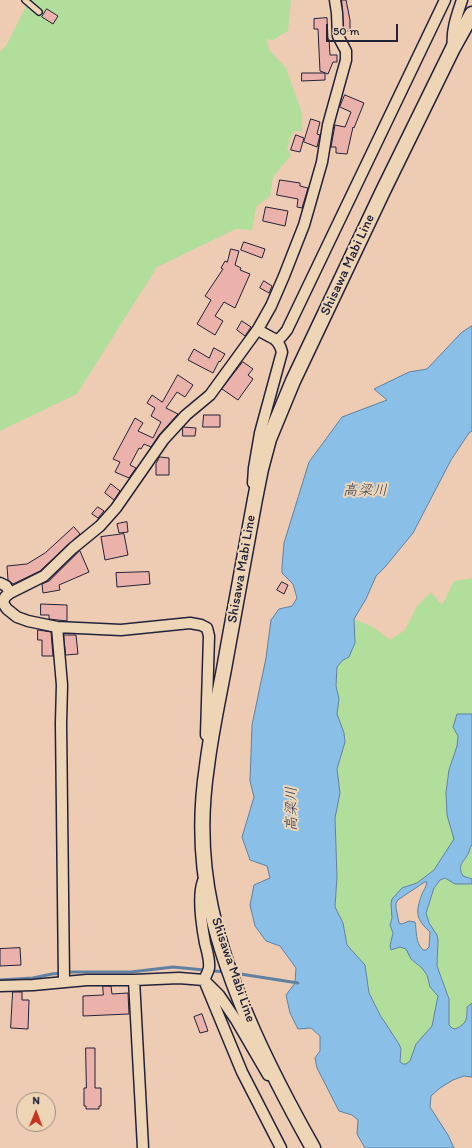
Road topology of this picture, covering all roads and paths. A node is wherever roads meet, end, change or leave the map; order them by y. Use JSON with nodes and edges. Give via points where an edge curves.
{"nodes":[{"id":1,"x":25,"y":0,"type":"edge"},
{"id":2,"x":335,"y":0,"type":"edge"},
{"id":3,"x":445,"y":0,"type":"edge"},
{"id":4,"x":462,"y":0,"type":"edge"},
{"id":5,"x":39,"y":12,"type":"dead end"},
{"id":6,"x":472,"y":14,"type":"edge"},
{"id":7,"x":453,"y":48,"type":"junction"},
{"id":8,"x":258,"y":329,"type":"junction"},
{"id":9,"x":277,"y":341,"type":"junction"},
{"id":10,"x":255,"y":498,"type":"junction"},
{"id":11,"x":0,"y":583,"type":"edge"},
{"id":12,"x":10,"y":593,"type":"junction"},
{"id":13,"x":1,"y":603,"type":"edge"},
{"id":14,"x":56,"y":627,"type":"junction"},
{"id":15,"x":210,"y":747,"type":"junction"},
{"id":16,"x":206,"y":874,"type":"junction"},
{"id":17,"x":134,"y":980,"type":"junction"},
{"id":18,"x":204,"y":980,"type":"junction"},
{"id":19,"x":64,"y":982,"type":"junction"},
{"id":20,"x":0,"y":986,"type":"edge"},
{"id":21,"x":292,"y":1111,"type":"junction"},
{"id":22,"x":143,"y":1148,"type":"edge"},
{"id":23,"x":281,"y":1148,"type":"edge"},
{"id":24,"x":313,"y":1148,"type":"edge"}],
"edges":[{"from":1,"to":5,"type":"lane"},
{"from":2,"to":8,"type":"street","via":[[338,36],[346,51],[346,60],[304,225],[271,306]]},
{"from":3,"to":9,"type":"street","via":[[287,330]]},
{"from":4,"to":7,"type":"street","via":[[452,38]]},
{"from":6,"to":7,"type":"main road","name":"Shisawa Mabi Line"},
{"from":7,"to":10,"type":"main road","name":"Shisawa Mabi Line","via":[[292,381],[270,439]]},
{"from":8,"to":9,"type":"street"},
{"from":8,"to":12,"type":"street","via":[[210,395],[186,415],[164,439],[116,508],[100,526],[44,576]]},
{"from":9,"to":10,"type":"street","via":[[282,352],[260,433],[254,468]]},
{"from":10,"to":15,"type":"main road","name":"Shisawa Mabi Line"},
{"from":11,"to":12,"type":"street","via":[[6,586]]},
{"from":12,"to":13,"type":"street"},
{"from":13,"to":14,"type":"street","via":[[17,617]]},
{"from":14,"to":15,"type":"street","via":[[121,630],[190,623],[207,628],[209,645],[206,736]]},
{"from":14,"to":19,"type":"street","via":[[62,685]]},
{"from":15,"to":16,"type":"main road","name":"Shisawa Mabi Line","via":[[206,767],[203,819]]},
{"from":16,"to":18,"type":"street","via":[[201,886],[201,914],[209,968]]},
{"from":16,"to":21,"type":"main road","name":"Shisawa Mabi Line","via":[[211,907],[233,981],[260,1046]]},
{"from":17,"to":18,"type":"street"},
{"from":17,"to":19,"type":"street"},
{"from":17,"to":22,"type":"street"},
{"from":18,"to":21,"type":"street","via":[[219,995],[236,1020]]},
{"from":18,"to":23,"type":"street","via":[[242,1072]]},
{"from":19,"to":20,"type":"street"},
{"from":21,"to":24,"type":"main road","name":"Shisawa Mabi Line"}]}
